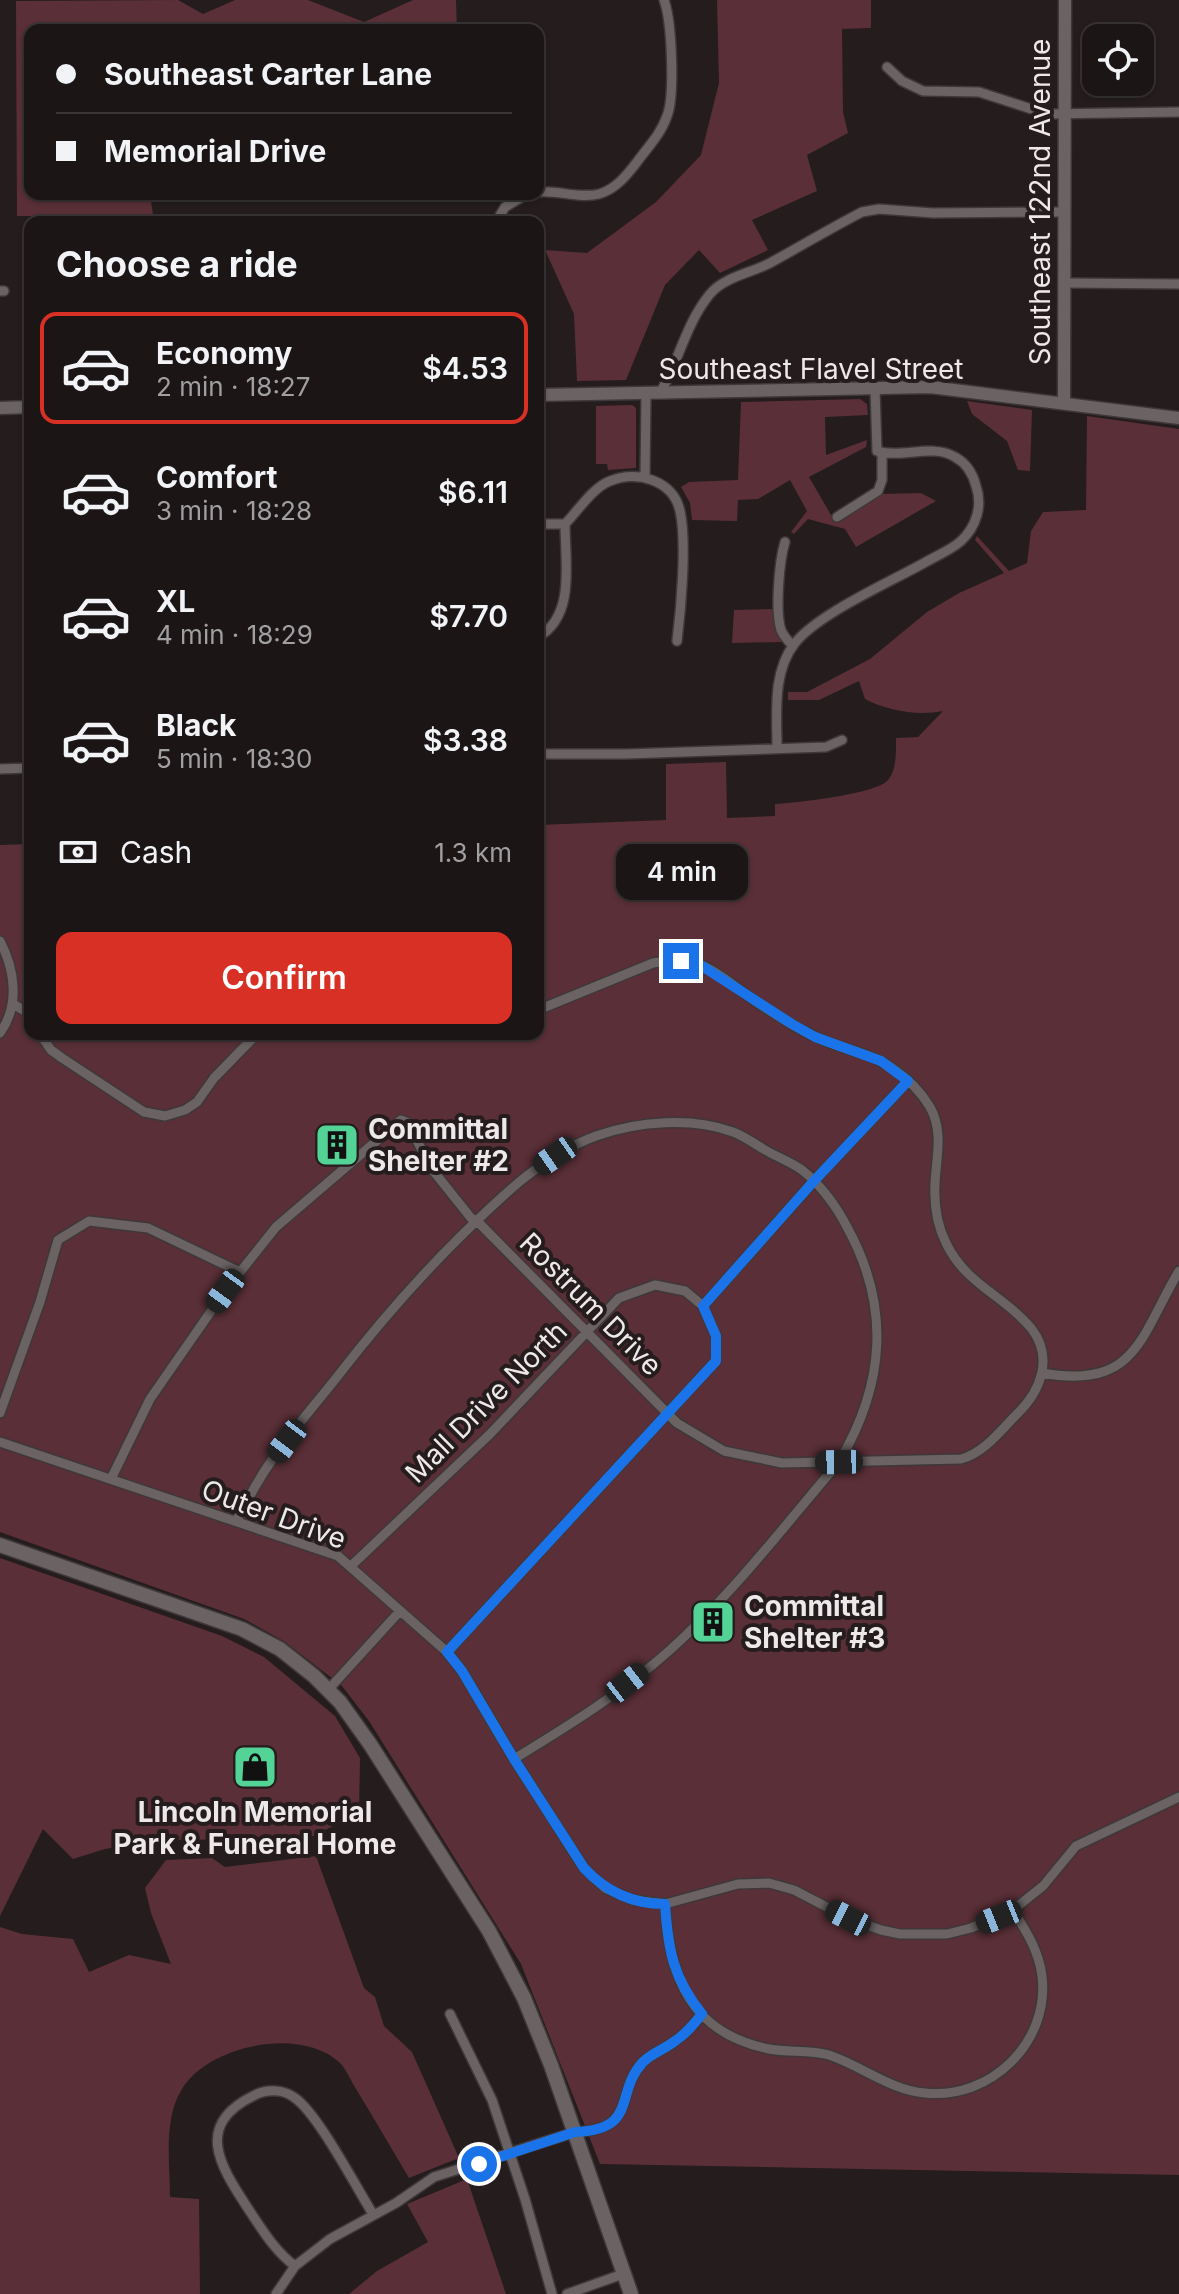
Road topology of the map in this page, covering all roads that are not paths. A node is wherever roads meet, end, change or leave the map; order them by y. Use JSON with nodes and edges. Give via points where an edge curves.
{"nodes":[{"id":1,"x":664,"y":0,"type":"edge"},
{"id":2,"x":1065,"y":0,"type":"edge"},
{"id":3,"x":887,"y":67,"type":"dead end"},
{"id":4,"x":1179,"y":112,"type":"edge"},
{"id":5,"x":1065,"y":115,"type":"junction"},
{"id":6,"x":544,"y":192,"type":"edge"},
{"id":7,"x":517,"y":200,"type":"edge"},
{"id":8,"x":1065,"y":212,"type":"junction"},
{"id":9,"x":500,"y":216,"type":"edge"},
{"id":10,"x":1065,"y":283,"type":"junction"},
{"id":11,"x":1179,"y":284,"type":"edge"},
{"id":12,"x":875,"y":389,"type":"junction"},
{"id":13,"x":660,"y":393,"type":"junction"},
{"id":14,"x":646,"y":394,"type":"junction"},
{"id":15,"x":544,"y":395,"type":"edge"},
{"id":16,"x":1064,"y":403,"type":"junction"},
{"id":17,"x":24,"y":407,"type":"edge"},
{"id":18,"x":0,"y":408,"type":"edge"},
{"id":19,"x":1179,"y":418,"type":"edge"},
{"id":20,"x":882,"y":453,"type":"junction"},
{"id":21,"x":645,"y":478,"type":"junction"},
{"id":22,"x":837,"y":517,"type":"dead end"},
{"id":23,"x":544,"y":524,"type":"edge"},
{"id":24,"x":565,"y":524,"type":"junction"},
{"id":25,"x":785,"y":542,"type":"dead end"},
{"id":26,"x":544,"y":633,"type":"edge"},
{"id":27,"x":677,"y":641,"type":"dead end"},
{"id":28,"x":793,"y":646,"type":"junction"},
{"id":29,"x":842,"y":740,"type":"dead end"},
{"id":30,"x":777,"y":748,"type":"junction"},
{"id":31,"x":544,"y":754,"type":"edge"},
{"id":32,"x":24,"y":768,"type":"edge"},
{"id":33,"x":0,"y":769,"type":"edge"},
{"id":34,"x":0,"y":941,"type":"edge"},
{"id":35,"x":13,"y":1004,"type":"junction"},
{"id":36,"x":544,"y":1008,"type":"edge"},
{"id":37,"x":24,"y":1010,"type":"edge"},
{"id":38,"x":0,"y":1033,"type":"edge"},
{"id":39,"x":44,"y":1040,"type":"edge"},
{"id":40,"x":251,"y":1040,"type":"edge"},
{"id":41,"x":908,"y":1081,"type":"junction"},
{"id":42,"x":813,"y":1182,"type":"junction"},
{"id":43,"x":477,"y":1221,"type":"junction"},
{"id":44,"x":1179,"y":1271,"type":"edge"},
{"id":45,"x":240,"y":1272,"type":"junction"},
{"id":46,"x":703,"y":1306,"type":"junction"},
{"id":47,"x":588,"y":1331,"type":"junction"},
{"id":48,"x":1042,"y":1373,"type":"junction"},
{"id":49,"x":0,"y":1413,"type":"edge"},
{"id":50,"x":669,"y":1414,"type":"junction"},
{"id":51,"x":0,"y":1442,"type":"edge"},
{"id":52,"x":839,"y":1462,"type":"junction"},
{"id":53,"x":111,"y":1479,"type":"junction"},
{"id":54,"x":236,"y":1521,"type":"junction"},
{"id":55,"x":0,"y":1545,"type":"edge"},
{"id":56,"x":351,"y":1566,"type":"junction"},
{"id":57,"x":400,"y":1611,"type":"junction"},
{"id":58,"x":447,"y":1652,"type":"junction"},
{"id":59,"x":328,"y":1690,"type":"junction"},
{"id":60,"x":514,"y":1759,"type":"junction"},
{"id":61,"x":1179,"y":1797,"type":"edge"},
{"id":62,"x":665,"y":1904,"type":"junction"},
{"id":63,"x":1013,"y":1910,"type":"junction"},
{"id":64,"x":450,"y":2014,"type":"dead end"},
{"id":65,"x":702,"y":2014,"type":"junction"},
{"id":66,"x":575,"y":2132,"type":"junction"},
{"id":67,"x":510,"y":2154,"type":"junction"},
{"id":68,"x":373,"y":2214,"type":"junction"},
{"id":69,"x":295,"y":2266,"type":"junction"},
{"id":70,"x":623,"y":2274,"type":"junction"},
{"id":71,"x":276,"y":2294,"type":"edge"},
{"id":72,"x":552,"y":2294,"type":"edge"},
{"id":73,"x":567,"y":2294,"type":"edge"},
{"id":74,"x":631,"y":2294,"type":"edge"}],
"edges":[{"from":1,"to":6,"type":"street","via":[[671,101],[665,123],[629,173],[605,192]]},
{"from":2,"to":5,"type":"street","name":"Southeast 122nd Avenue"},
{"from":3,"to":5,"type":"street","via":[[923,91],[979,92],[1036,112]]},
{"from":4,"to":5,"type":"street"},
{"from":5,"to":8,"type":"street","name":"Southeast 122nd Avenue"},
{"from":7,"to":9,"type":"street"},
{"from":8,"to":10,"type":"street","name":"Southeast 122nd Avenue"},
{"from":8,"to":13,"type":"street","via":[[862,212],[714,290],[688,330]]},
{"from":10,"to":11,"type":"street"},
{"from":10,"to":16,"type":"street","name":"Southeast 122nd Avenue"},
{"from":12,"to":13,"type":"street","name":"Southeast Flavel Street"},
{"from":12,"to":16,"type":"street","name":"Southeast Flavel Street","via":[[938,388]]},
{"from":12,"to":20,"type":"street","via":[[876,445]]},
{"from":13,"to":14,"type":"street","name":"Southeast Flavel Street"},
{"from":14,"to":15,"type":"street","name":"Southeast Flavel Street"},
{"from":14,"to":21,"type":"street"},
{"from":16,"to":19,"type":"street","name":"Southeast Flavel Street"},
{"from":17,"to":18,"type":"street"},
{"from":20,"to":22,"type":"street","via":[[878,491]]},
{"from":20,"to":28,"type":"street","via":[[937,451],[954,456],[968,469],[979,492],[974,523],[957,544],[818,622]]},
{"from":21,"to":24,"type":"street","via":[[610,481]]},
{"from":21,"to":27,"type":"street","via":[[667,488],[680,509]]},
{"from":23,"to":24,"type":"street"},
{"from":24,"to":26,"type":"street","via":[[566,592],[562,608]]},
{"from":25,"to":28,"type":"street","via":[[779,623]]},
{"from":28,"to":30,"type":"street","via":[[778,688]]},
{"from":29,"to":30,"type":"street","via":[[826,747]]},
{"from":30,"to":31,"type":"street"},
{"from":32,"to":33,"type":"street"},
{"from":34,"to":35,"type":"street","via":[[12,972]]},
{"from":35,"to":37,"type":"street"},
{"from":35,"to":38,"type":"street"},
{"from":36,"to":41,"type":"street","via":[[653,963],[691,962],[815,1037],[881,1061]]},
{"from":39,"to":40,"type":"street","via":[[62,1058],[144,1112],[165,1116],[197,1102]]},
{"from":41,"to":42,"type":"street"},
{"from":41,"to":48,"type":"street","via":[[935,1119],[935,1204],[947,1247],[966,1273],[1033,1330]]},
{"from":42,"to":43,"type":"street","via":[[735,1133],[697,1124],[649,1124],[597,1136],[555,1156]]},
{"from":42,"to":46,"type":"street"},
{"from":42,"to":52,"type":"street","via":[[840,1213],[863,1256],[875,1295],[876,1373]]},
{"from":43,"to":45,"type":"street","name":"Rostrum Drive","via":[[431,1168],[408,1123],[401,1120],[276,1227]]},
{"from":43,"to":47,"type":"street","name":"Rostrum Drive"},
{"from":43,"to":54,"type":"street","via":[[380,1320],[270,1463]]},
{"from":44,"to":48,"type":"street","via":[[1148,1333],[1124,1360],[1091,1375]]},
{"from":45,"to":49,"type":"street","via":[[148,1228],[89,1221],[58,1240]]},
{"from":45,"to":53,"type":"street","via":[[150,1399]]},
{"from":46,"to":47,"type":"street","name":"Mall Drive North","via":[[685,1291],[655,1285],[619,1298]]},
{"from":46,"to":50,"type":"street","via":[[716,1336],[716,1361]]},
{"from":47,"to":50,"type":"street","name":"Rostrum Drive"},
{"from":47,"to":56,"type":"street","name":"Mall Drive North","via":[[490,1434]]},
{"from":48,"to":52,"type":"street","name":"Rostrum Drive","via":[[1028,1403],[970,1457]]},
{"from":50,"to":52,"type":"street","name":"Rostrum Drive","via":[[724,1451],[782,1463]]},
{"from":50,"to":58,"type":"street"},
{"from":51,"to":53,"type":"street","name":"Outer Drive"},
{"from":52,"to":60,"type":"street","via":[[670,1650],[585,1716]]},
{"from":53,"to":54,"type":"street","name":"Outer Drive"},
{"from":54,"to":56,"type":"street","name":"Outer Drive","via":[[323,1549]]},
{"from":55,"to":59,"type":"main road","via":[[242,1629],[280,1649]]},
{"from":56,"to":57,"type":"street","name":"Outer Drive"},
{"from":57,"to":58,"type":"street","name":"Outer Drive"},
{"from":57,"to":59,"type":"street"},
{"from":58,"to":60,"type":"street","name":"Outer Drive"},
{"from":59,"to":66,"type":"main road","via":[[370,1744],[489,1931],[537,2028]]},
{"from":60,"to":62,"type":"street","name":"Outer Drive","via":[[595,1881],[633,1900]]},
{"from":61,"to":63,"type":"street","via":[[1076,1846],[1043,1886]]},
{"from":62,"to":63,"type":"street","via":[[738,1884],[769,1883],[860,1923],[926,1935],[971,1928]]},
{"from":62,"to":65,"type":"street","via":[[671,1958]]},
{"from":63,"to":65,"type":"street","via":[[1039,1959],[1039,2016],[1019,2056],[974,2087],[941,2094],[908,2090],[822,2053],[756,2046]]},
{"from":64,"to":67,"type":"street","via":[[483,2080]]},
{"from":65,"to":66,"type":"street","via":[[685,2034],[639,2067],[618,2117],[590,2132]]},
{"from":66,"to":67,"type":"street"},
{"from":66,"to":70,"type":"main road"},
{"from":67,"to":68,"type":"street","via":[[434,2177]]},
{"from":67,"to":72,"type":"street"},
{"from":68,"to":69,"type":"street"},
{"from":68,"to":69,"type":"street","via":[[309,2112],[293,2096],[266,2092],[234,2108],[220,2123],[218,2157],[277,2251]]},
{"from":69,"to":71,"type":"street"},
{"from":70,"to":73,"type":"street"},
{"from":70,"to":74,"type":"main road"}]}
